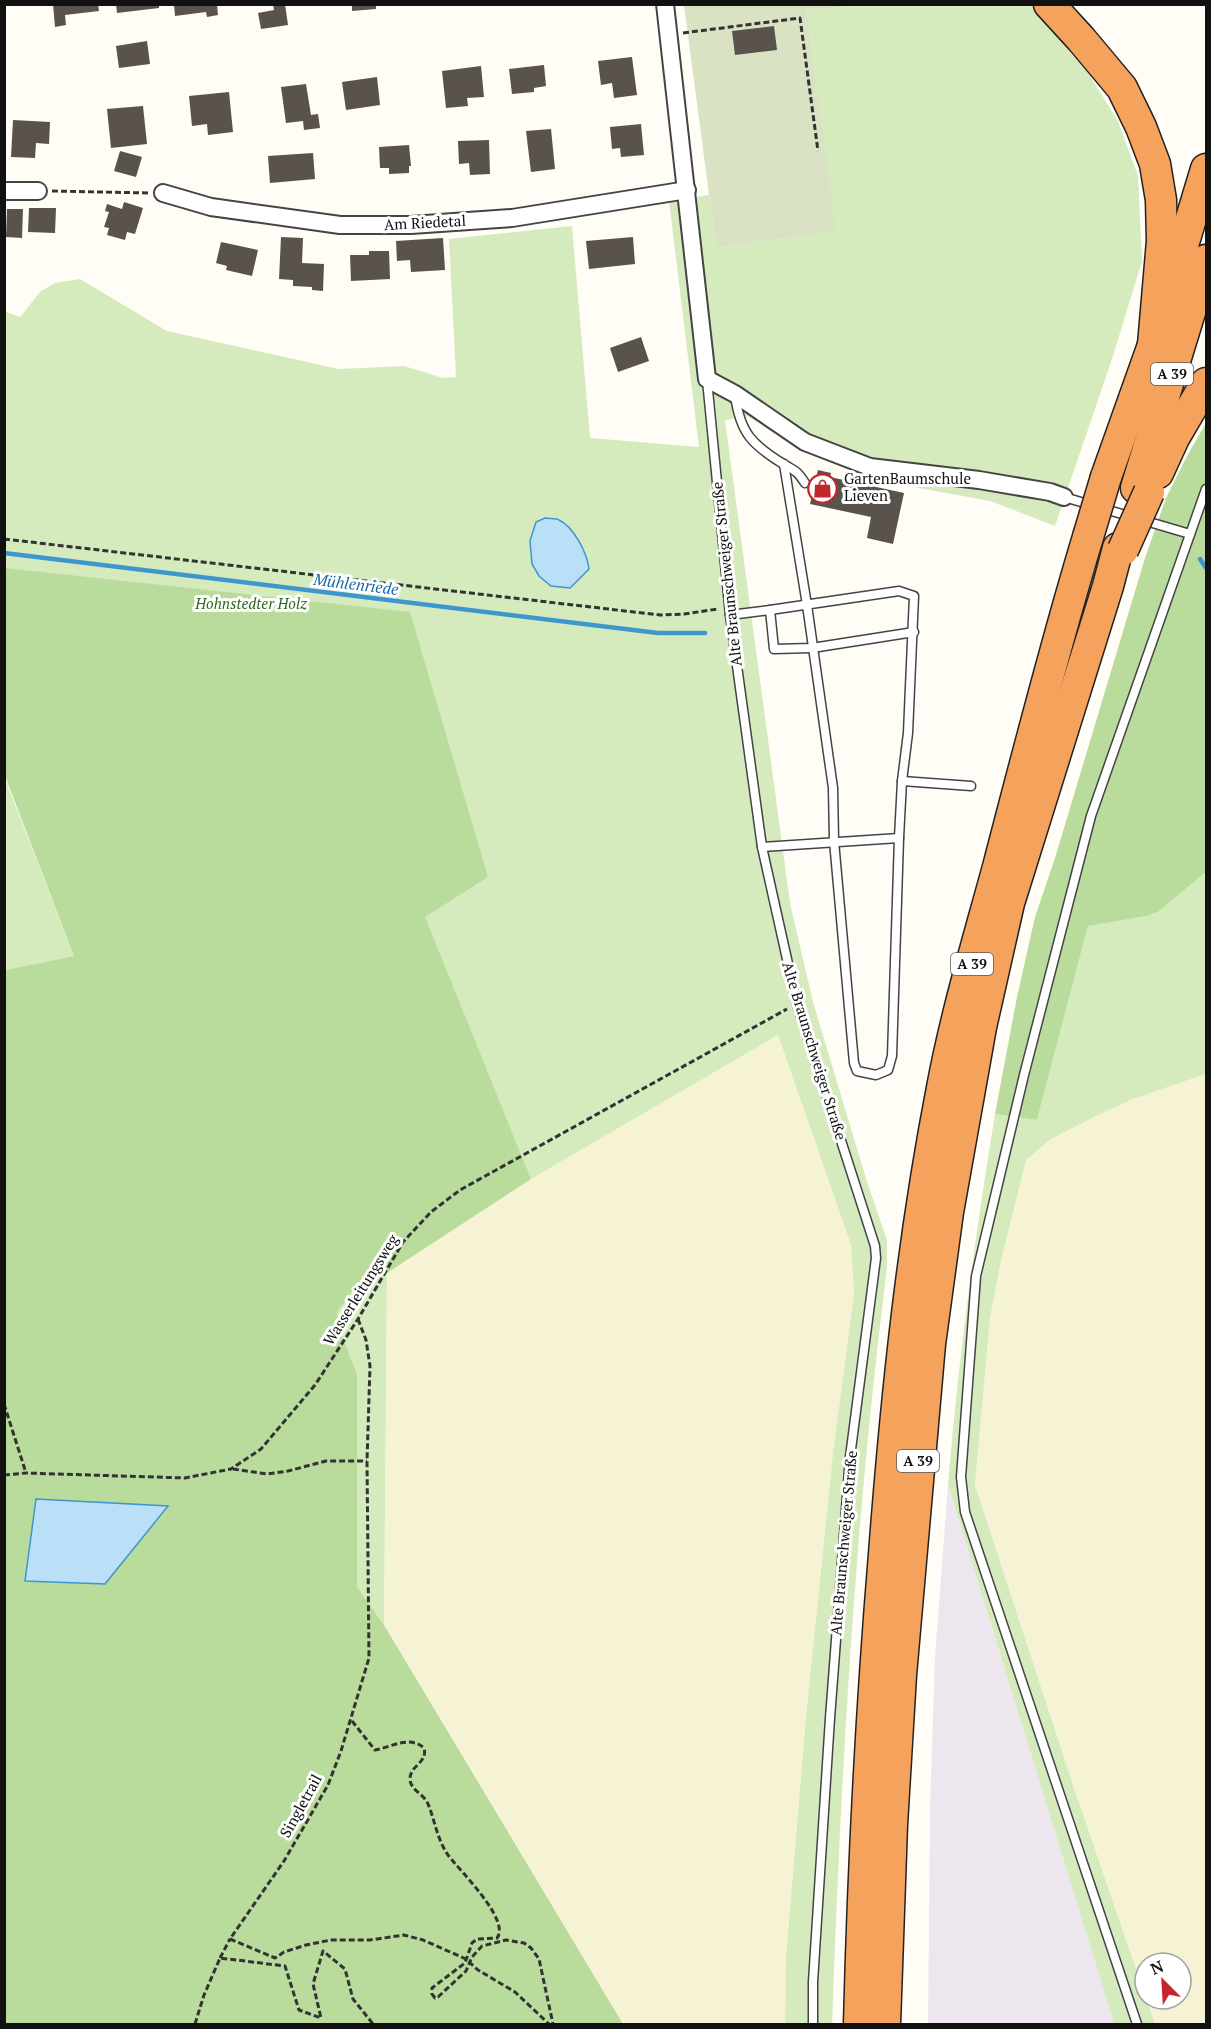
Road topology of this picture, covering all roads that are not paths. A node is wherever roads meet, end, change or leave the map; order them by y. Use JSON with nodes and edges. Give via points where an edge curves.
{"nodes":[{"id":1,"x":665,"y":4,"type":"edge"},
{"id":2,"x":1049,"y":4,"type":"edge"},
{"id":3,"x":1206,"y":169,"type":"edge"},
{"id":4,"x":687,"y":190,"type":"junction"},
{"id":5,"x":4,"y":191,"type":"edge"},
{"id":6,"x":38,"y":191,"type":"road end"},
{"id":7,"x":163,"y":193,"type":"road end"},
{"id":8,"x":1206,"y":260,"type":"edge"},
{"id":9,"x":1153,"y":345,"type":"junction"},
{"id":10,"x":707,"y":379,"type":"junction"},
{"id":11,"x":1206,"y":383,"type":"edge"},
{"id":12,"x":735,"y":394,"type":"junction"},
{"id":13,"x":784,"y":464,"type":"junction"},
{"id":14,"x":806,"y":483,"type":"dead end"},
{"id":15,"x":1206,"y":489,"type":"edge"},
{"id":16,"x":1143,"y":490,"type":"junction"},
{"id":17,"x":1064,"y":497,"type":"joint"},
{"id":18,"x":1191,"y":534,"type":"junction"},
{"id":19,"x":807,"y":604,"type":"junction"},
{"id":20,"x":770,"y":610,"type":"junction"},
{"id":21,"x":730,"y":611,"type":"junction"},
{"id":22,"x":914,"y":632,"type":"junction"},
{"id":23,"x":812,"y":648,"type":"junction"},
{"id":24,"x":902,"y":781,"type":"junction"},
{"id":25,"x":971,"y":786,"type":"dead end"},
{"id":26,"x":899,"y":838,"type":"junction"},
{"id":27,"x":834,"y":841,"type":"junction"},
{"id":28,"x":762,"y":847,"type":"junction"},
{"id":29,"x":813,"y":2025,"type":"edge"},
{"id":30,"x":859,"y":2025,"type":"edge"},
{"id":31,"x":885,"y":2025,"type":"edge"},
{"id":32,"x":1137,"y":2025,"type":"edge"}],
"edges":[{"from":1,"to":4,"type":"street","name":"Alte Braunschweiger Straße"},
{"from":2,"to":9,"type":"highway","via":[[1122,88],[1155,164],[1162,241]]},
{"from":3,"to":9,"type":"highway","number":"A 39"},
{"from":4,"to":7,"type":"street","name":"Am Riedetal","via":[[512,218],[411,225],[340,225],[211,207]]},
{"from":4,"to":10,"type":"street","name":"Alte Braunschweiger Straße"},
{"from":5,"to":6,"type":"street"},
{"from":8,"to":16,"type":"highway","number":"A 39"},
{"from":9,"to":30,"type":"highway","number":"A 39","bridge":true,"via":[[1106,477],[1056,642],[958,1017],[928,1167],[903,1341],[890,1473],[865,1825]]},
{"from":10,"to":12,"type":"street"},
{"from":10,"to":21,"type":"lane","name":"Alte Braunschweiger Straße"},
{"from":11,"to":16,"type":"highway"},
{"from":12,"to":13,"type":"lane","via":[[741,426],[749,438]]},
{"from":12,"to":17,"type":"street","via":[[805,442],[870,467],[979,480]]},
{"from":13,"to":14,"type":"lane","via":[[797,471]]},
{"from":13,"to":19,"type":"lane"},
{"from":15,"to":18,"type":"lane"},
{"from":16,"to":31,"type":"highway","number":"A 39","via":[[1108,586],[1009,903],[981,1027],[948,1212],[930,1344],[901,1675]]},
{"from":17,"to":18,"type":"lane"},
{"from":18,"to":32,"type":"lane","via":[[1091,816],[1024,1075],[976,1276],[961,1477],[965,1512]]},
{"from":19,"to":20,"type":"lane"},
{"from":19,"to":22,"type":"lane","via":[[899,591],[914,596]]},
{"from":19,"to":23,"type":"lane"},
{"from":20,"to":21,"type":"lane"},
{"from":20,"to":23,"type":"lane","via":[[774,648]]},
{"from":21,"to":28,"type":"lane","name":"Alte Braunschweiger Straße"},
{"from":22,"to":23,"type":"lane"},
{"from":22,"to":24,"type":"lane"},
{"from":23,"to":27,"type":"lane","via":[[833,788]]},
{"from":24,"to":25,"type":"lane"},
{"from":24,"to":26,"type":"lane"},
{"from":26,"to":27,"type":"lane"},
{"from":26,"to":27,"type":"lane","via":[[892,1056],[888,1070],[876,1075],[857,1071],[854,1063]]},
{"from":27,"to":28,"type":"lane"},
{"from":28,"to":29,"type":"lane","name":"Alte Braunschweiger Straße","via":[[796,1004],[876,1258],[849,1469]]}]}
